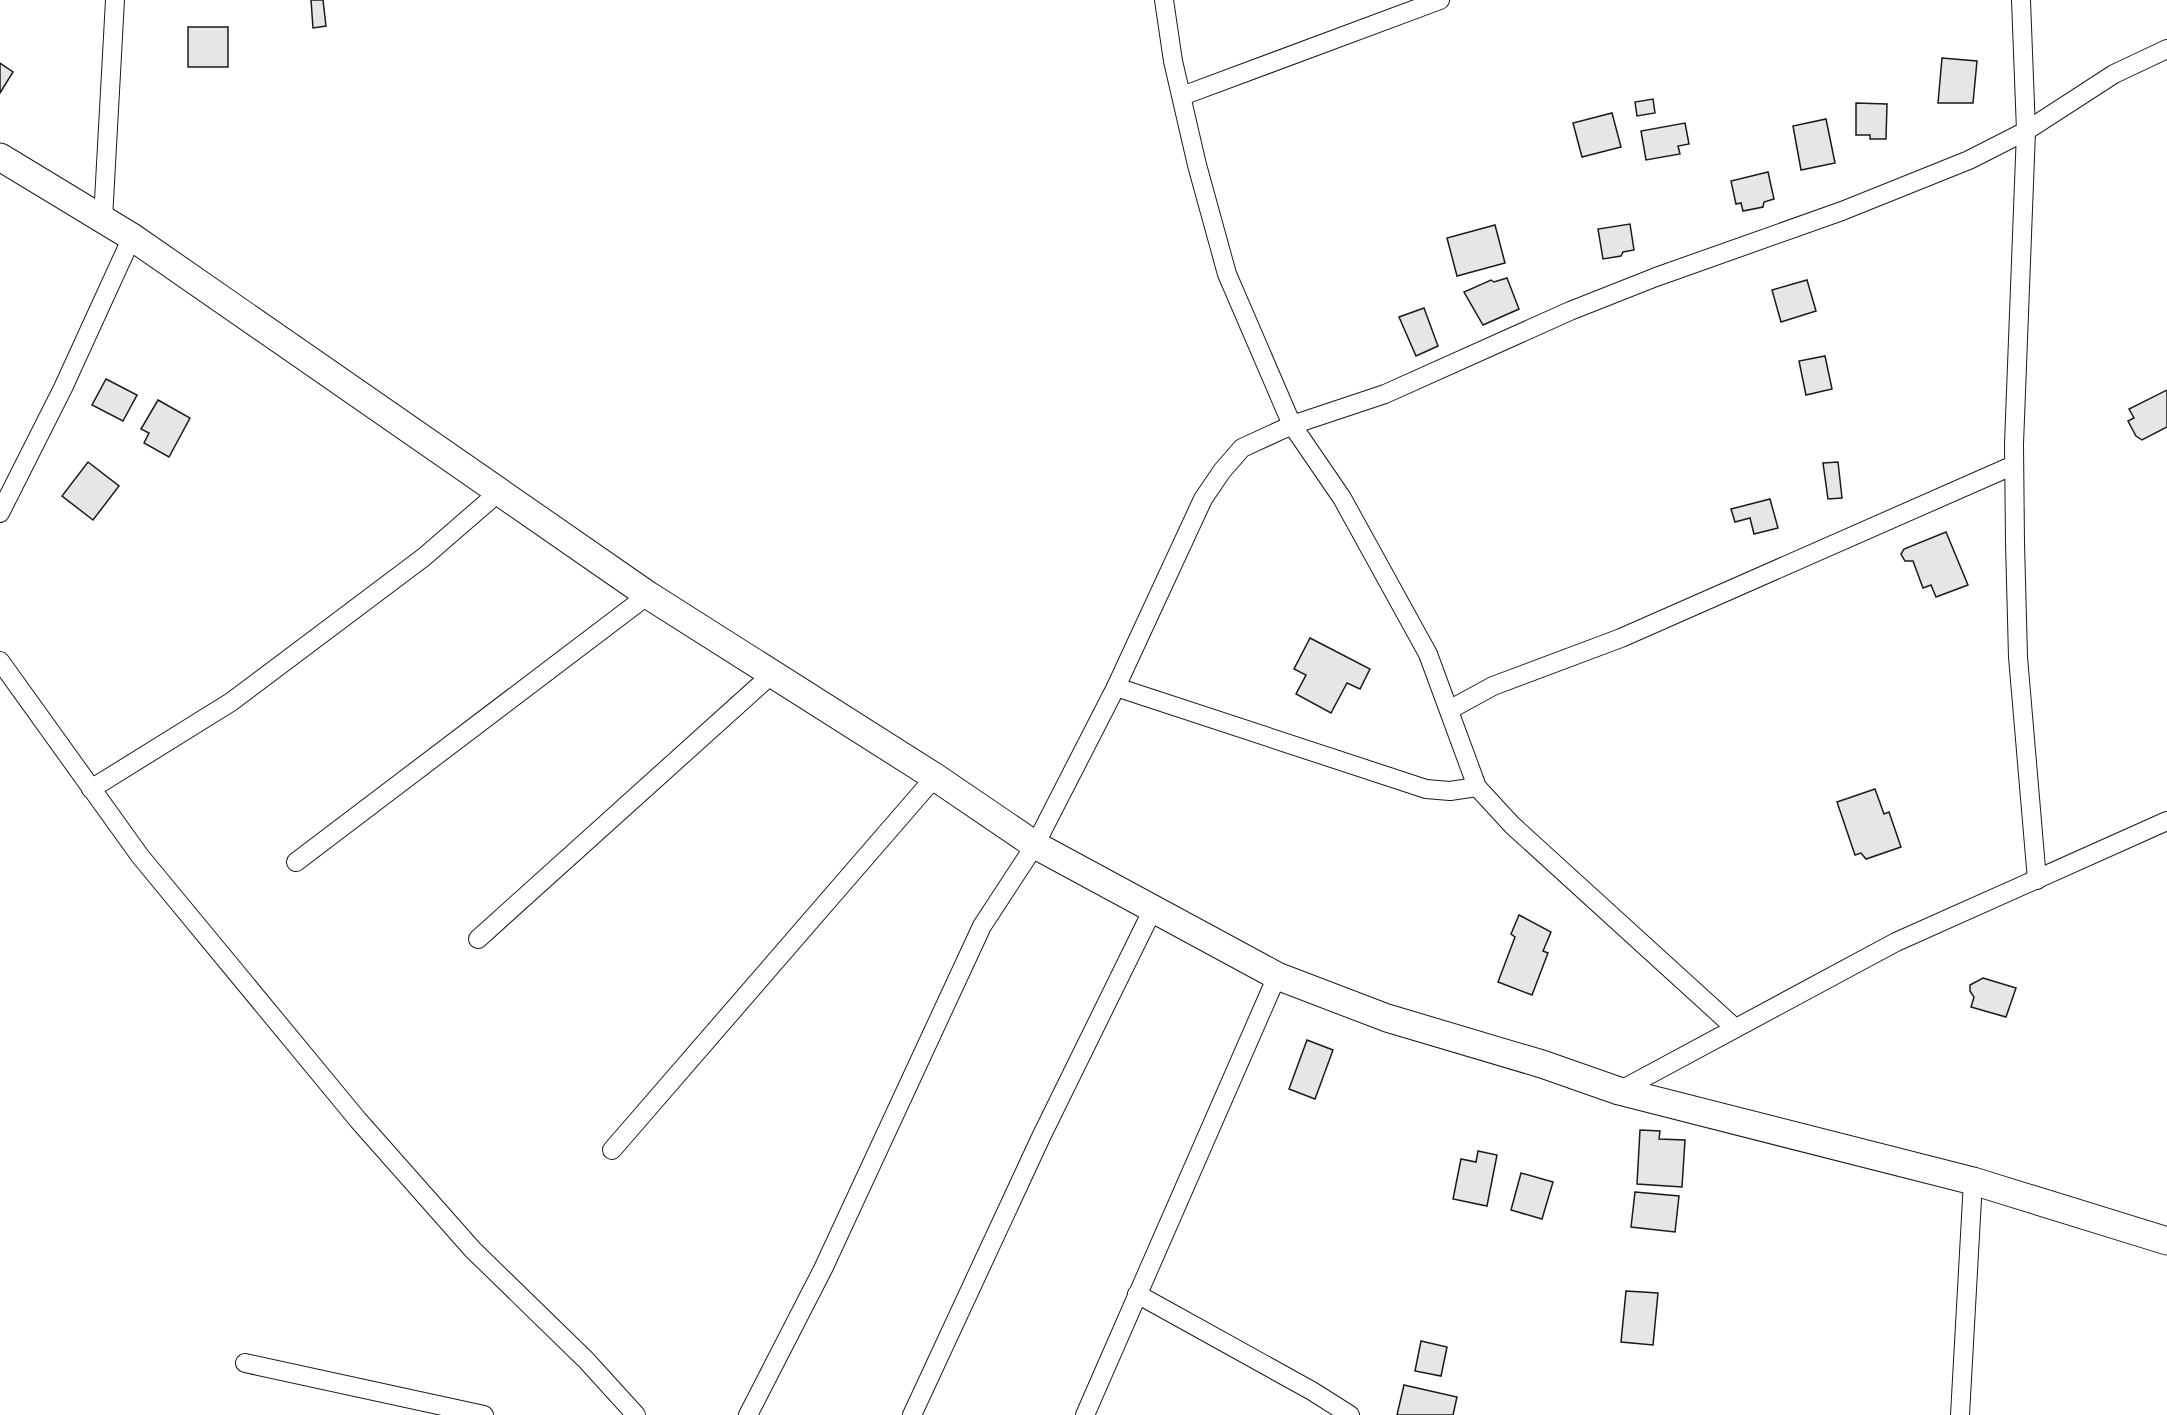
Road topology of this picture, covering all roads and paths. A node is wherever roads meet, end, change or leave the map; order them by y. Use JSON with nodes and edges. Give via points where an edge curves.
{"nodes":[{"id":1,"x":115,"y":0,"type":"edge"},
{"id":2,"x":1164,"y":0,"type":"edge"},
{"id":3,"x":1440,"y":0,"type":"edge"},
{"id":4,"x":2021,"y":0,"type":"edge"},
{"id":5,"x":2167,"y":50,"type":"edge"},
{"id":6,"x":1182,"y":96,"type":"junction"},
{"id":7,"x":2026,"y":131,"type":"junction"},
{"id":8,"x":0,"y":158,"type":"edge"},
{"id":9,"x":103,"y":219,"type":"junction"},
{"id":10,"x":132,"y":237,"type":"junction"},
{"id":11,"x":1293,"y":425,"type":"junction"},
{"id":12,"x":2014,"y":465,"type":"junction"},
{"id":13,"x":499,"y":492,"type":"junction"},
{"id":14,"x":0,"y":513,"type":"edge"},
{"id":15,"x":648,"y":595,"type":"junction"},
{"id":16,"x":0,"y":661,"type":"edge"},
{"id":17,"x":771,"y":675,"type":"junction"},
{"id":18,"x":1116,"y":687,"type":"junction"},
{"id":19,"x":1449,"y":710,"type":"junction"},
{"id":20,"x":935,"y":777,"type":"junction"},
{"id":21,"x":1477,"y":787,"type":"junction"},
{"id":22,"x":91,"y":789,"type":"junction"},
{"id":23,"x":2167,"y":821,"type":"edge"},
{"id":24,"x":2149,"y":830,"type":"junction"},
{"id":25,"x":2167,"y":837,"type":"edge"},
{"id":26,"x":1035,"y":845,"type":"junction"},
{"id":27,"x":296,"y":862,"type":"dead end"},
{"id":28,"x":2037,"y":880,"type":"junction"},
{"id":29,"x":1152,"y":910,"type":"junction"},
{"id":30,"x":477,"y":939,"type":"dead end"},
{"id":31,"x":1277,"y":976,"type":"junction"},
{"id":32,"x":1735,"y":1028,"type":"junction"},
{"id":33,"x":1619,"y":1091,"type":"junction"},
{"id":34,"x":612,"y":1150,"type":"dead end"},
{"id":35,"x":1974,"y":1181,"type":"junction"},
{"id":36,"x":2167,"y":1241,"type":"edge"},
{"id":37,"x":1137,"y":1294,"type":"junction"},
{"id":38,"x":245,"y":1363,"type":"dead end"},
{"id":39,"x":484,"y":1415,"type":"edge"},
{"id":40,"x":636,"y":1415,"type":"edge"},
{"id":41,"x":748,"y":1415,"type":"edge"},
{"id":42,"x":912,"y":1415,"type":"edge"},
{"id":43,"x":1085,"y":1415,"type":"edge"},
{"id":44,"x":1350,"y":1415,"type":"edge"},
{"id":45,"x":1960,"y":1415,"type":"edge"}],
"edges":[{"from":1,"to":9,"type":"street"},
{"from":2,"to":6,"type":"street"},
{"from":3,"to":6,"type":"street"},
{"from":4,"to":7,"type":"street"},
{"from":5,"to":7,"type":"street","via":[[2114,74]]},
{"from":6,"to":11,"type":"street","via":[[1227,274]]},
{"from":7,"to":11,"type":"street","via":[[1893,191],[1570,310],[1385,394]]},
{"from":7,"to":12,"type":"street"},
{"from":8,"to":9,"type":"street"},
{"from":9,"to":10,"type":"street"},
{"from":10,"to":13,"type":"street"},
{"from":10,"to":14,"type":"street"},
{"from":11,"to":18,"type":"street","via":[[1242,448],[1203,499]]},
{"from":11,"to":19,"type":"street","via":[[1384,570],[1428,654]]},
{"from":12,"to":19,"type":"street","via":[[1621,638],[1493,686]]},
{"from":12,"to":28,"type":"street","via":[[2018,657]]},
{"from":13,"to":15,"type":"street"},
{"from":13,"to":22,"type":"street","via":[[424,557],[231,702]]},
{"from":15,"to":17,"type":"street"},
{"from":15,"to":27,"type":"street"},
{"from":16,"to":22,"type":"street"},
{"from":17,"to":20,"type":"street"},
{"from":17,"to":30,"type":"street"},
{"from":18,"to":21,"type":"street","via":[[1426,789]]},
{"from":18,"to":26,"type":"street"},
{"from":19,"to":21,"type":"street"},
{"from":20,"to":26,"type":"street"},
{"from":20,"to":34,"type":"street"},
{"from":21,"to":32,"type":"street","via":[[1512,825]]},
{"from":22,"to":40,"type":"street","via":[[182,908],[429,1203]]},
{"from":23,"to":24,"type":"street"},
{"from":24,"to":25,"type":"street"},
{"from":24,"to":28,"type":"street"},
{"from":26,"to":29,"type":"street"},
{"from":26,"to":41,"type":"street","via":[[982,926],[823,1269]]},
{"from":28,"to":32,"type":"street","via":[[1896,942]]},
{"from":29,"to":31,"type":"street"},
{"from":29,"to":42,"type":"street"},
{"from":31,"to":33,"type":"street","via":[[1387,1018]]},
{"from":31,"to":37,"type":"street"},
{"from":32,"to":33,"type":"street"},
{"from":33,"to":35,"type":"street"},
{"from":35,"to":36,"type":"street"},
{"from":35,"to":45,"type":"street"},
{"from":37,"to":43,"type":"street"},
{"from":37,"to":44,"type":"street"},
{"from":38,"to":39,"type":"street"}]}
